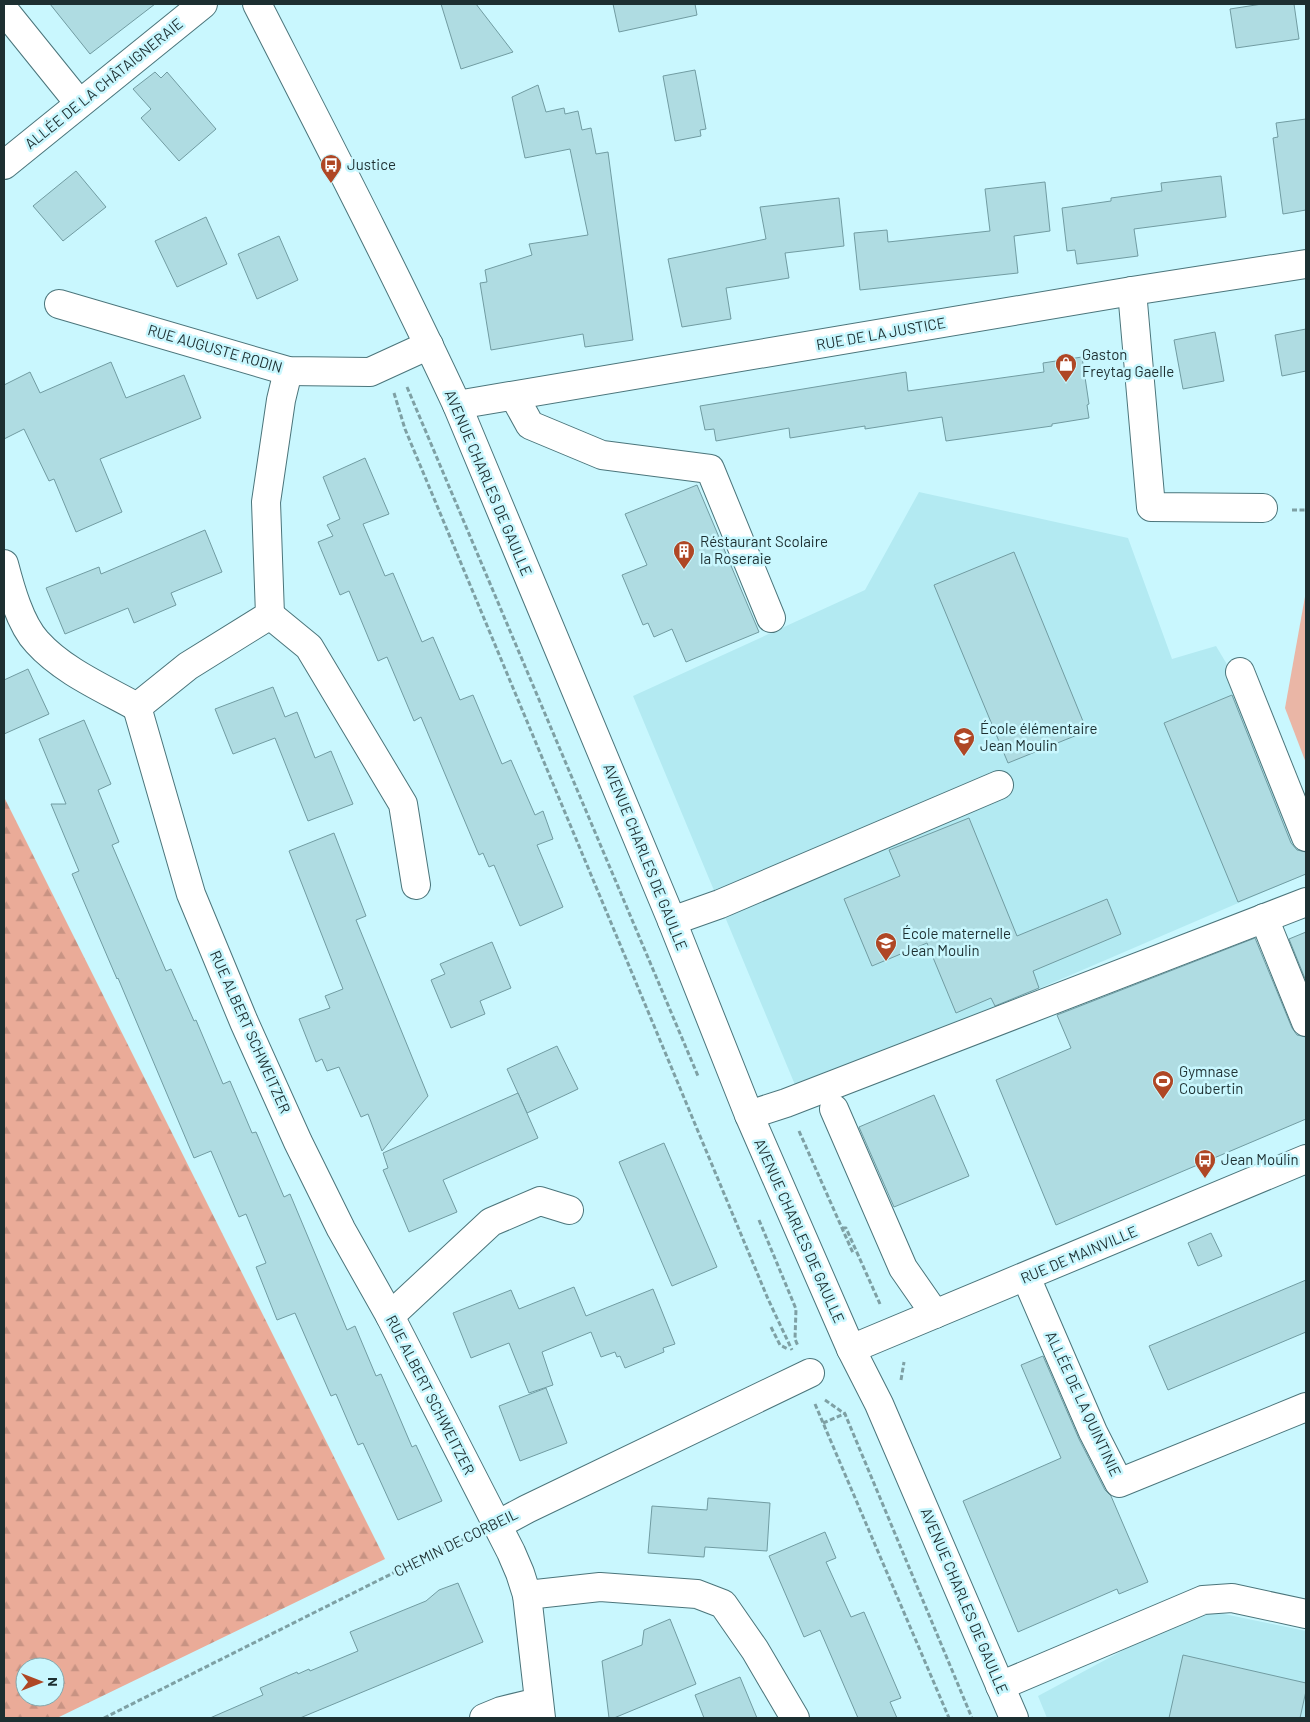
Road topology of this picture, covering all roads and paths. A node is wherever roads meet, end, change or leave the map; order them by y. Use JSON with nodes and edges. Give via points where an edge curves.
{"nodes":[{"id":1,"x":203,"y":4,"type":"edge"},
{"id":2,"x":257,"y":4,"type":"edge"},
{"id":3,"x":4,"y":10,"type":"edge"},
{"id":4,"x":79,"y":103,"type":"junction"},
{"id":5,"x":4,"y":165,"type":"edge"},
{"id":6,"x":1306,"y":264,"type":"edge"},
{"id":7,"x":1132,"y":291,"type":"junction"},
{"id":8,"x":60,"y":304,"type":"dead end"},
{"id":9,"x":429,"y":345,"type":"junction"},
{"id":10,"x":391,"y":362,"type":"junction"},
{"id":11,"x":288,"y":371,"type":"junction"},
{"id":12,"x":514,"y":396,"type":"junction"},
{"id":13,"x":456,"y":405,"type":"junction"},
{"id":14,"x":1263,"y":508,"type":"dead end"},
{"id":15,"x":4,"y":564,"type":"edge"},
{"id":16,"x":270,"y":615,"type":"junction"},
{"id":17,"x":771,"y":618,"type":"dead end"},
{"id":18,"x":1240,"y":672,"type":"dead end"},
{"id":19,"x":137,"y":707,"type":"junction"},
{"id":20,"x":999,"y":785,"type":"dead end"},
{"id":21,"x":1306,"y":837,"type":"edge"},
{"id":22,"x":416,"y":885,"type":"dead end"},
{"id":23,"x":1306,"y":902,"type":"edge"},
{"id":24,"x":1264,"y":918,"type":"junction"},
{"id":25,"x":672,"y":921,"type":"junction"},
{"id":26,"x":1306,"y":1022,"type":"edge"},
{"id":27,"x":699,"y":1078,"type":"dead end"},
{"id":28,"x":786,"y":1103,"type":"junction"},
{"id":29,"x":834,"y":1109,"type":"dead end"},
{"id":30,"x":749,"y":1115,"type":"junction"},
{"id":31,"x":1306,"y":1159,"type":"edge"},
{"id":32,"x":569,"y":1210,"type":"dead end"},
{"id":33,"x":757,"y":1217,"type":"dead end"},
{"id":34,"x":842,"y":1228,"type":"junction"},
{"id":35,"x":853,"y":1253,"type":"dead end"},
{"id":36,"x":1026,"y":1277,"type":"junction"},
{"id":37,"x":880,"y":1306,"type":"dead end"},
{"id":38,"x":935,"y":1314,"type":"junction"},
{"id":39,"x":390,"y":1316,"type":"junction"},
{"id":40,"x":771,"y":1327,"type":"dead end"},
{"id":41,"x":851,"y":1349,"type":"junction"},
{"id":42,"x":792,"y":1350,"type":"junction"},
{"id":43,"x":904,"y":1362,"type":"dead end"},
{"id":44,"x":806,"y":1375,"type":"junction"},
{"id":45,"x":900,"y":1388,"type":"dead end"},
{"id":46,"x":1306,"y":1406,"type":"edge"},
{"id":47,"x":851,"y":1411,"type":"dead end"},
{"id":48,"x":845,"y":1414,"type":"junction"},
{"id":49,"x":823,"y":1423,"type":"junction"},
{"id":50,"x":497,"y":1525,"type":"junction"},
{"id":51,"x":527,"y":1595,"type":"junction"},
{"id":52,"x":1306,"y":1614,"type":"edge"},
{"id":53,"x":1000,"y":1686,"type":"junction"},
{"id":54,"x":540,"y":1710,"type":"edge"},
{"id":55,"x":104,"y":1718,"type":"edge"},
{"id":56,"x":484,"y":1718,"type":"edge"},
{"id":57,"x":795,"y":1718,"type":"edge"},
{"id":58,"x":949,"y":1718,"type":"edge"},
{"id":59,"x":972,"y":1718,"type":"edge"},
{"id":60,"x":1014,"y":1718,"type":"edge"}],
"edges":[{"from":1,"to":4,"type":"street","name":"ALLÉE DE LA CHÂTAIGNERAIE"},
{"from":2,"to":9,"type":"street","name":"AVENUE CHARLES DE GAULLE"},
{"from":3,"to":4,"type":"street"},
{"from":4,"to":5,"type":"street","name":"ALLÉE DE LA CHÂTAIGNERAIE"},
{"from":6,"to":7,"type":"street","name":"RUE DE LA JUSTICE"},
{"from":7,"to":12,"type":"street","name":"RUE DE LA JUSTICE"},
{"from":7,"to":14,"type":"street","via":[[1151,507]]},
{"from":8,"to":11,"type":"street","name":"RUE AUGUSTE RODIN"},
{"from":9,"to":10,"type":"street","name":"RUE AUGUSTE RODIN"},
{"from":9,"to":13,"type":"street","name":"AVENUE CHARLES DE GAULLE"},
{"from":10,"to":11,"type":"street","name":"RUE AUGUSTE RODIN","via":[[370,372]]},
{"from":10,"to":27,"type":"path"},
{"from":10,"to":42,"type":"path","via":[[409,438],[771,1307]]},
{"from":11,"to":16,"type":"street","via":[[266,502]]},
{"from":12,"to":13,"type":"street","name":"RUE DE LA JUSTICE"},
{"from":12,"to":17,"type":"street","via":[[530,425],[602,455],[710,470]]},
{"from":13,"to":25,"type":"street","name":"AVENUE CHARLES DE GAULLE"},
{"from":15,"to":19,"type":"street","via":[[21,616],[35,641],[60,664]]},
{"from":16,"to":19,"type":"street","via":[[188,666]]},
{"from":16,"to":22,"type":"street","via":[[309,647],[404,804]]},
{"from":18,"to":21,"type":"street"},
{"from":19,"to":39,"type":"street","name":"RUE ALBERT SCHWEITZER","via":[[191,894],[244,1022],[298,1142]]},
{"from":20,"to":25,"type":"street","via":[[720,904]]},
{"from":23,"to":24,"type":"street"},
{"from":24,"to":26,"type":"street"},
{"from":24,"to":28,"type":"street"},
{"from":25,"to":30,"type":"street","name":"AVENUE CHARLES DE GAULLE"},
{"from":28,"to":30,"type":"street"},
{"from":28,"to":34,"type":"path"},
{"from":29,"to":38,"type":"street","via":[[903,1268]]},
{"from":30,"to":41,"type":"street","name":"AVENUE CHARLES DE GAULLE"},
{"from":31,"to":36,"type":"street","name":"RUE DE MAINVILLE"},
{"from":32,"to":39,"type":"street","via":[[540,1200],[491,1222]]},
{"from":33,"to":44,"type":"path","via":[[796,1309],[795,1339]]},
{"from":34,"to":35,"type":"path"},
{"from":34,"to":37,"type":"path","via":[[846,1228]]},
{"from":36,"to":38,"type":"street","name":"RUE DE MAINVILLE"},
{"from":36,"to":46,"type":"street","name":"ALLÉE DE LA QUINTINIE","via":[[1093,1432],[1119,1482]]},
{"from":38,"to":41,"type":"street","name":"RUE DE MAINVILLE"},
{"from":39,"to":50,"type":"street","name":"RUE ALBERT SCHWEITZER"},
{"from":40,"to":42,"type":"path","via":[[780,1345]]},
{"from":41,"to":53,"type":"street","name":"AVENUE CHARLES DE GAULLE","via":[[879,1404]]},
{"from":42,"to":44,"type":"path"},
{"from":43,"to":45,"type":"path"},
{"from":44,"to":48,"type":"path","via":[[820,1396]]},
{"from":44,"to":49,"type":"path"},
{"from":44,"to":50,"type":"street","name":"CHEMIN DE CORBEIL"},
{"from":47,"to":48,"type":"path"},
{"from":48,"to":49,"type":"path"},
{"from":48,"to":59,"type":"path"},
{"from":49,"to":58,"type":"path"},
{"from":50,"to":51,"type":"street","name":"RUE ALBERT SCHWEITZER"},
{"from":50,"to":55,"type":"path","name":"CHEMIN DE CORBEIL","via":[[439,1550]]},
{"from":51,"to":54,"type":"street","name":"RUE ALBERT SCHWEITZER"},
{"from":51,"to":57,"type":"street","via":[[600,1587],[696,1594],[723,1604],[756,1650]]},
{"from":52,"to":53,"type":"street","via":[[1232,1598],[1203,1600]]},
{"from":53,"to":60,"type":"street","name":"AVENUE CHARLES DE GAULLE"},
{"from":54,"to":56,"type":"street","via":[[501,1711]]}]}
